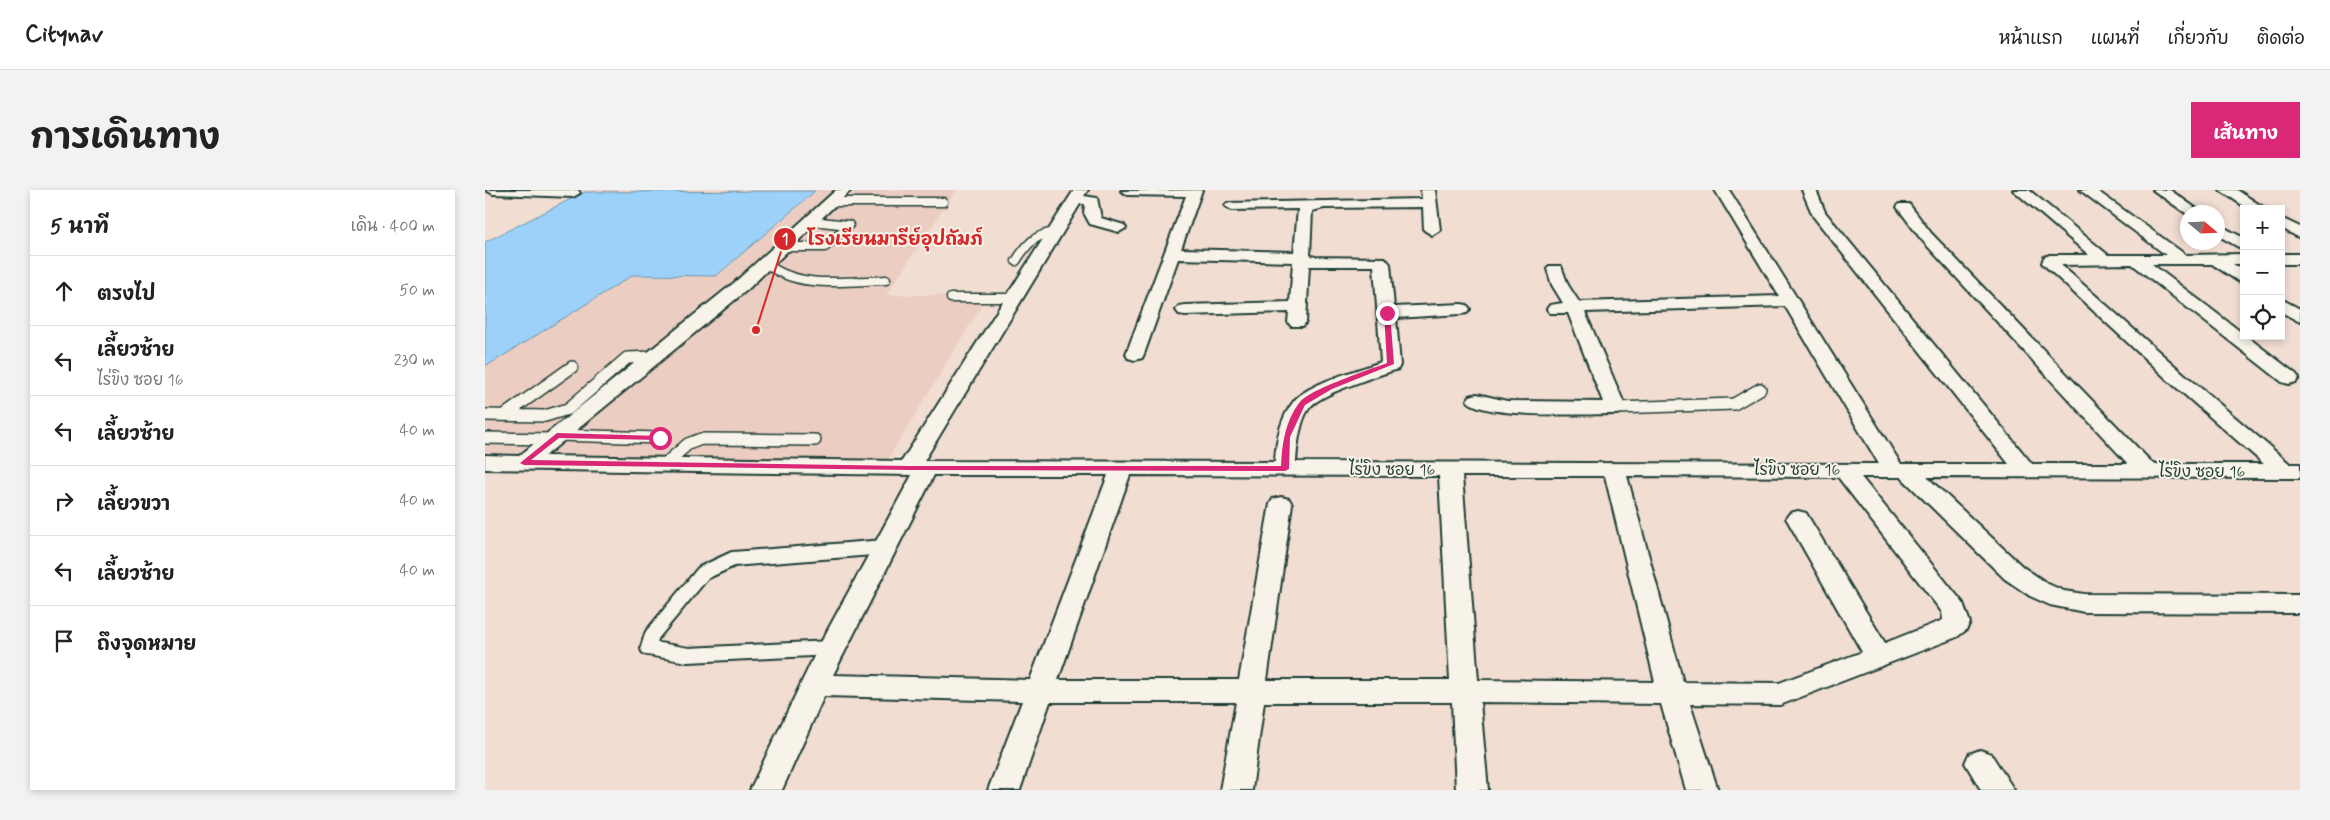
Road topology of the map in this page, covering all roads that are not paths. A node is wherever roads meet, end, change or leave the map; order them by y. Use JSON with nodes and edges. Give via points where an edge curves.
{"nodes":[{"id":1,"x":493,"y":190,"type":"edge"},
{"id":2,"x":844,"y":190,"type":"edge"},
{"id":3,"x":1722,"y":190,"type":"edge"},
{"id":4,"x":1809,"y":190,"type":"edge"},
{"id":5,"x":2020,"y":190,"type":"edge"},
{"id":6,"x":2087,"y":190,"type":"edge"},
{"id":7,"x":2160,"y":190,"type":"edge"},
{"id":8,"x":2227,"y":190,"type":"edge"},
{"id":9,"x":1128,"y":191,"type":"edge"},
{"id":10,"x":1195,"y":191,"type":"edge"},
{"id":11,"x":573,"y":193,"type":"dead end"},
{"id":12,"x":1078,"y":194,"type":"edge"},
{"id":13,"x":1428,"y":196,"type":"edge"},
{"id":14,"x":831,"y":202,"type":"junction"},
{"id":15,"x":943,"y":202,"type":"dead end"},
{"id":16,"x":2183,"y":205,"type":"edge"},
{"id":17,"x":2252,"y":205,"type":"edge"},
{"id":18,"x":1232,"y":206,"type":"dead end"},
{"id":19,"x":1312,"y":206,"type":"junction"},
{"id":20,"x":1903,"y":207,"type":"dead end"},
{"id":21,"x":811,"y":221,"type":"junction"},
{"id":22,"x":2285,"y":224,"type":"edge"},
{"id":23,"x":1119,"y":228,"type":"dead end"},
{"id":24,"x":1432,"y":230,"type":"dead end"},
{"id":25,"x":1055,"y":232,"type":"junction"},
{"id":26,"x":2225,"y":233,"type":"edge"},
{"id":27,"x":2300,"y":233,"type":"edge"},
{"id":28,"x":2240,"y":242,"type":"edge"},
{"id":29,"x":783,"y":247,"type":"junction"},
{"id":30,"x":1172,"y":254,"type":"junction"},
{"id":31,"x":1301,"y":257,"type":"junction"},
{"id":32,"x":2103,"y":259,"type":"junction"},
{"id":33,"x":2135,"y":259,"type":"junction"},
{"id":34,"x":2182,"y":259,"type":"junction"},
{"id":35,"x":2215,"y":259,"type":"junction"},
{"id":36,"x":2240,"y":259,"type":"edge"},
{"id":37,"x":1016,"y":261,"type":"dead end"},
{"id":38,"x":766,"y":263,"type":"junction"},
{"id":39,"x":1555,"y":269,"type":"dead end"},
{"id":40,"x":2240,"y":275,"type":"edge"},
{"id":41,"x":886,"y":280,"type":"dead end"},
{"id":42,"x":951,"y":298,"type":"dead end"},
{"id":43,"x":1015,"y":298,"type":"junction"},
{"id":44,"x":1789,"y":301,"type":"junction"},
{"id":45,"x":2285,"y":307,"type":"edge"},
{"id":46,"x":1461,"y":308,"type":"dead end"},
{"id":47,"x":1565,"y":308,"type":"junction"},
{"id":48,"x":1185,"y":310,"type":"dead end"},
{"id":49,"x":1387,"y":313,"type":"junction"},
{"id":50,"x":2300,"y":317,"type":"edge"},
{"id":51,"x":1135,"y":354,"type":"dead end"},
{"id":52,"x":654,"y":357,"type":"junction"},
{"id":53,"x":571,"y":367,"type":"dead end"},
{"id":54,"x":2289,"y":378,"type":"dead end"},
{"id":55,"x":1760,"y":389,"type":"dead end"},
{"id":56,"x":1477,"y":400,"type":"dead end"},
{"id":57,"x":1616,"y":408,"type":"junction"},
{"id":58,"x":506,"y":414,"type":"junction"},
{"id":59,"x":485,"y":415,"type":"edge"},
{"id":60,"x":555,"y":437,"type":"junction"},
{"id":61,"x":485,"y":438,"type":"edge"},
{"id":62,"x":660,"y":438,"type":"dead end"},
{"id":63,"x":815,"y":440,"type":"dead end"},
{"id":64,"x":485,"y":462,"type":"edge"},
{"id":65,"x":524,"y":463,"type":"junction"},
{"id":66,"x":665,"y":464,"type":"junction"},
{"id":67,"x":917,"y":468,"type":"junction"},
{"id":68,"x":1121,"y":469,"type":"junction"},
{"id":69,"x":1285,"y":469,"type":"junction"},
{"id":70,"x":1450,"y":469,"type":"junction"},
{"id":71,"x":1614,"y":469,"type":"junction"},
{"id":72,"x":1843,"y":469,"type":"junction"},
{"id":73,"x":1901,"y":470,"type":"junction"},
{"id":74,"x":2025,"y":470,"type":"junction"},
{"id":75,"x":2147,"y":471,"type":"junction"},
{"id":76,"x":2292,"y":471,"type":"edge"},
{"id":77,"x":1281,"y":504,"type":"dead end"},
{"id":78,"x":1798,"y":518,"type":"dead end"},
{"id":79,"x":885,"y":547,"type":"junction"},
{"id":80,"x":2300,"y":604,"type":"edge"},
{"id":81,"x":832,"y":648,"type":"junction"},
{"id":82,"x":1879,"y":657,"type":"junction"},
{"id":83,"x":814,"y":685,"type":"junction"},
{"id":84,"x":1039,"y":690,"type":"junction"},
{"id":85,"x":1252,"y":690,"type":"junction"},
{"id":86,"x":1466,"y":691,"type":"junction"},
{"id":87,"x":1672,"y":693,"type":"junction"},
{"id":88,"x":1980,"y":763,"type":"dead end"},
{"id":89,"x":766,"y":790,"type":"edge"},
{"id":90,"x":1004,"y":790,"type":"edge"},
{"id":91,"x":1236,"y":790,"type":"edge"},
{"id":92,"x":1472,"y":790,"type":"edge"},
{"id":93,"x":1702,"y":790,"type":"edge"},
{"id":94,"x":1998,"y":790,"type":"edge"}],
"edges":[{"from":1,"to":11,"type":"street"},
{"from":2,"to":14,"type":"street"},
{"from":3,"to":44,"type":"street"},
{"from":4,"to":74,"type":"street","via":[[1818,213]]},
{"from":5,"to":32,"type":"street"},
{"from":6,"to":34,"type":"street"},
{"from":7,"to":16,"type":"street"},
{"from":8,"to":17,"type":"street"},
{"from":9,"to":10,"type":"street"},
{"from":10,"to":30,"type":"street"},
{"from":12,"to":23,"type":"street","via":[[1092,201],[1091,213],[1095,221]]},
{"from":12,"to":25,"type":"street"},
{"from":13,"to":19,"type":"street"},
{"from":13,"to":24,"type":"street"},
{"from":14,"to":15,"type":"lane"},
{"from":14,"to":21,"type":"street"},
{"from":18,"to":19,"type":"street"},
{"from":19,"to":31,"type":"street","via":[[1305,209]]},
{"from":20,"to":75,"type":"street","via":[[1926,236]]},
{"from":21,"to":29,"type":"street"},
{"from":21,"to":29,"type":"lane","via":[[849,225],[825,247]]},
{"from":22,"to":27,"type":"street"},
{"from":25,"to":37,"type":"lane","via":[[1031,238]]},
{"from":25,"to":43,"type":"street"},
{"from":26,"to":28,"type":"street"},
{"from":29,"to":38,"type":"street"},
{"from":30,"to":31,"type":"street"},
{"from":30,"to":51,"type":"street"},
{"from":31,"to":48,"type":"street","via":[[1297,314]]},
{"from":31,"to":49,"type":"street","via":[[1313,262],[1379,261],[1382,264]]},
{"from":32,"to":33,"type":"street"},
{"from":32,"to":76,"type":"street","via":[[2050,260],[2050,263],[2176,377]]},
{"from":33,"to":34,"type":"street"},
{"from":33,"to":54,"type":"street"},
{"from":34,"to":35,"type":"street"},
{"from":35,"to":36,"type":"street"},
{"from":35,"to":40,"type":"street"},
{"from":38,"to":41,"type":"lane","via":[[786,277]]},
{"from":38,"to":52,"type":"street"},
{"from":39,"to":47,"type":"street"},
{"from":42,"to":43,"type":"lane"},
{"from":43,"to":67,"type":"street"},
{"from":44,"to":47,"type":"street"},
{"from":44,"to":73,"type":"street"},
{"from":45,"to":50,"type":"street"},
{"from":46,"to":49,"type":"street"},
{"from":47,"to":57,"type":"street"},
{"from":49,"to":69,"type":"street","via":[[1391,364],[1330,387],[1302,403],[1287,437]]},
{"from":52,"to":58,"type":"lane","via":[[627,358],[568,409],[545,416]]},
{"from":52,"to":60,"type":"street"},
{"from":53,"to":58,"type":"lane"},
{"from":55,"to":57,"type":"lane","via":[[1734,404]]},
{"from":56,"to":57,"type":"street","via":[[1507,407]]},
{"from":58,"to":59,"type":"lane"},
{"from":60,"to":61,"type":"lane"},
{"from":60,"to":62,"type":"lane"},
{"from":60,"to":65,"type":"street"},
{"from":63,"to":66,"type":"lane","via":[[701,439],[688,444]]},
{"from":64,"to":65,"type":"street","name":"ไร่ขิง ซอย 16"},
{"from":65,"to":66,"type":"street","name":"ไร่ขิง ซอย 16"},
{"from":66,"to":67,"type":"street","name":"ไร่ขิง ซอย 16"},
{"from":67,"to":68,"type":"street","name":"ไร่ขิง ซอย 16"},
{"from":67,"to":79,"type":"street"},
{"from":68,"to":69,"type":"street","name":"ไร่ขิง ซอย 16"},
{"from":68,"to":84,"type":"street"},
{"from":69,"to":70,"type":"street","name":"ไร่ขิง ซอย 16"},
{"from":70,"to":71,"type":"street","name":"ไร่ขิง ซอย 16"},
{"from":70,"to":86,"type":"street"},
{"from":71,"to":72,"type":"street","name":"ไร่ขิง ซอย 16"},
{"from":71,"to":87,"type":"street"},
{"from":72,"to":73,"type":"street","name":"ไร่ขิง ซอย 16"},
{"from":72,"to":82,"type":"street","via":[[1954,610],[1957,623],[1948,630]]},
{"from":73,"to":74,"type":"street","name":"ไร่ขิง ซอย 16"},
{"from":73,"to":80,"type":"street","via":[[2014,573],[2059,599]]},
{"from":74,"to":75,"type":"street","name":"ไร่ขิง ซอย 16"},
{"from":75,"to":76,"type":"street","name":"ไร่ขิง ซอย 16"},
{"from":77,"to":85,"type":"street"},
{"from":78,"to":82,"type":"street"},
{"from":79,"to":81,"type":"street"},
{"from":79,"to":81,"type":"lane","via":[[733,559],[703,573],[652,635],[648,648],[688,655]]},
{"from":81,"to":83,"type":"street"},
{"from":82,"to":87,"type":"street","via":[[1780,694]]},
{"from":83,"to":84,"type":"street"},
{"from":83,"to":89,"type":"street"},
{"from":84,"to":85,"type":"street"},
{"from":84,"to":90,"type":"street"},
{"from":85,"to":86,"type":"street"},
{"from":85,"to":91,"type":"street"},
{"from":86,"to":87,"type":"street"},
{"from":86,"to":92,"type":"street"},
{"from":87,"to":93,"type":"street"},
{"from":88,"to":94,"type":"street"}]}
